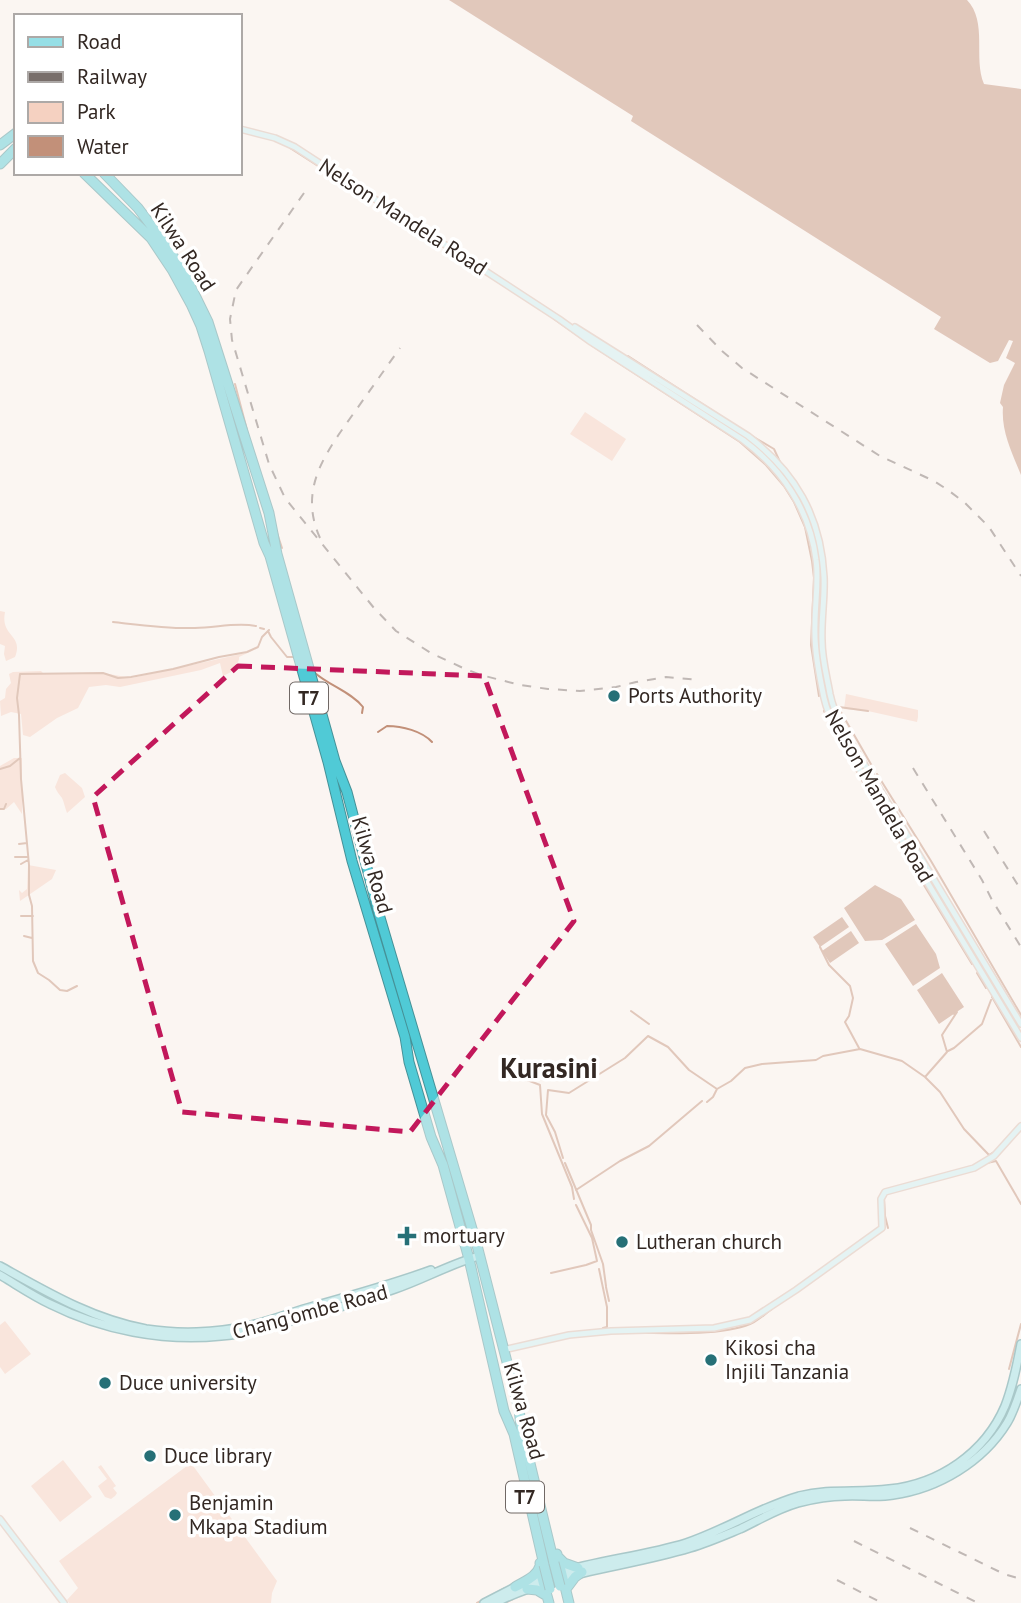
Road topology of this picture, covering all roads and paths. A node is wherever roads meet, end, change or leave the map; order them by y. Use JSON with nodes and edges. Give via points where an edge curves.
{"nodes":[{"id":1,"x":242,"y":130,"type":"edge"},
{"id":2,"x":14,"y":150,"type":"edge"},
{"id":3,"x":0,"y":164,"type":"edge"},
{"id":4,"x":86,"y":175,"type":"edge"},
{"id":5,"x":106,"y":175,"type":"edge"},
{"id":6,"x":559,"y":319,"type":"junction"},
{"id":7,"x":1021,"y":1024,"type":"edge"},
{"id":8,"x":1021,"y":1038,"type":"edge"},
{"id":9,"x":1021,"y":1126,"type":"edge"},
{"id":10,"x":478,"y":1253,"type":"junction"},
{"id":11,"x":465,"y":1257,"type":"junction"},
{"id":12,"x":0,"y":1266,"type":"edge"},
{"id":13,"x":0,"y":1275,"type":"edge"},
{"id":14,"x":1021,"y":1344,"type":"edge"},
{"id":15,"x":503,"y":1350,"type":"junction"},
{"id":16,"x":1021,"y":1389,"type":"edge"},
{"id":17,"x":939,"y":1478,"type":"junction"},
{"id":18,"x":0,"y":1519,"type":"edge"},
{"id":19,"x":549,"y":1561,"type":"junction"},
{"id":20,"x":580,"y":1570,"type":"junction"},
{"id":21,"x":515,"y":1587,"type":"junction"},
{"id":22,"x":554,"y":1588,"type":"edge"},
{"id":23,"x":527,"y":1589,"type":"joint"},
{"id":24,"x":64,"y":1603,"type":"edge"},
{"id":25,"x":484,"y":1603,"type":"edge"},
{"id":26,"x":495,"y":1603,"type":"edge"},
{"id":27,"x":567,"y":1603,"type":"edge"}],
"edges":[{"from":1,"to":6,"type":"main road","name":"Nelson Mandela Road","via":[[295,147]]},
{"from":2,"to":3,"type":"highway"},
{"from":4,"to":11,"type":"highway","name":"Kilwa Road","number":"T7","via":[[150,238],[201,326],[270,556],[409,1062],[443,1165]]},
{"from":5,"to":10,"type":"highway","name":"Kilwa Road","number":"T7","via":[[168,248],[195,292],[216,341]]},
{"from":6,"to":7,"type":"main road","name":"Nelson Mandela Road","via":[[748,436],[788,474],[812,515],[818,536],[824,578],[822,644],[834,706]]},
{"from":6,"to":8,"type":"main road","name":"Nelson Mandela Road","via":[[752,446],[791,491],[806,522],[816,560],[816,644],[826,707]]},
{"from":9,"to":15,"type":"main road","via":[[994,1156],[974,1168],[885,1192],[882,1227],[750,1320],[715,1328],[569,1335]]},
{"from":10,"to":11,"type":"main road","name":"Chang'ombe Road"},
{"from":10,"to":15,"type":"highway","name":"Kilwa Road","number":"T7"},
{"from":11,"to":12,"type":"main road","name":"Chang'ombe Road","via":[[393,1284],[251,1325],[169,1332],[83,1310]]},
{"from":11,"to":13,"type":"main road","name":"Chang'ombe Road","via":[[397,1289],[330,1311],[254,1331],[199,1338],[154,1336],[105,1325],[48,1303]]},
{"from":11,"to":19,"type":"highway","name":"Kilwa Road","number":"T7"},
{"from":14,"to":17,"type":"main road","via":[[1010,1393],[997,1422],[975,1450]]},
{"from":15,"to":19,"type":"highway","name":"Kilwa Road","number":"T7"},
{"from":16,"to":17,"type":"main road","via":[[1001,1432],[960,1470]]},
{"from":17,"to":20,"type":"main road","via":[[898,1488],[802,1496],[686,1543]]},
{"from":18,"to":24,"type":"main road"},
{"from":19,"to":20,"type":"highway"},
{"from":19,"to":21,"type":"highway"},
{"from":19,"to":22,"type":"highway","name":"Kilwa Road","number":"T7","bridge":true},
{"from":19,"to":22,"type":"highway","number":"T7"},
{"from":20,"to":22,"type":"main road"},
{"from":20,"to":22,"type":"highway"},
{"from":21,"to":22,"type":"main road"},
{"from":21,"to":25,"type":"main road"},
{"from":22,"to":23,"type":"highway"},
{"from":22,"to":27,"type":"highway","name":"Kilwa Road","number":"T7"},
{"from":23,"to":26,"type":"main road"}]}
